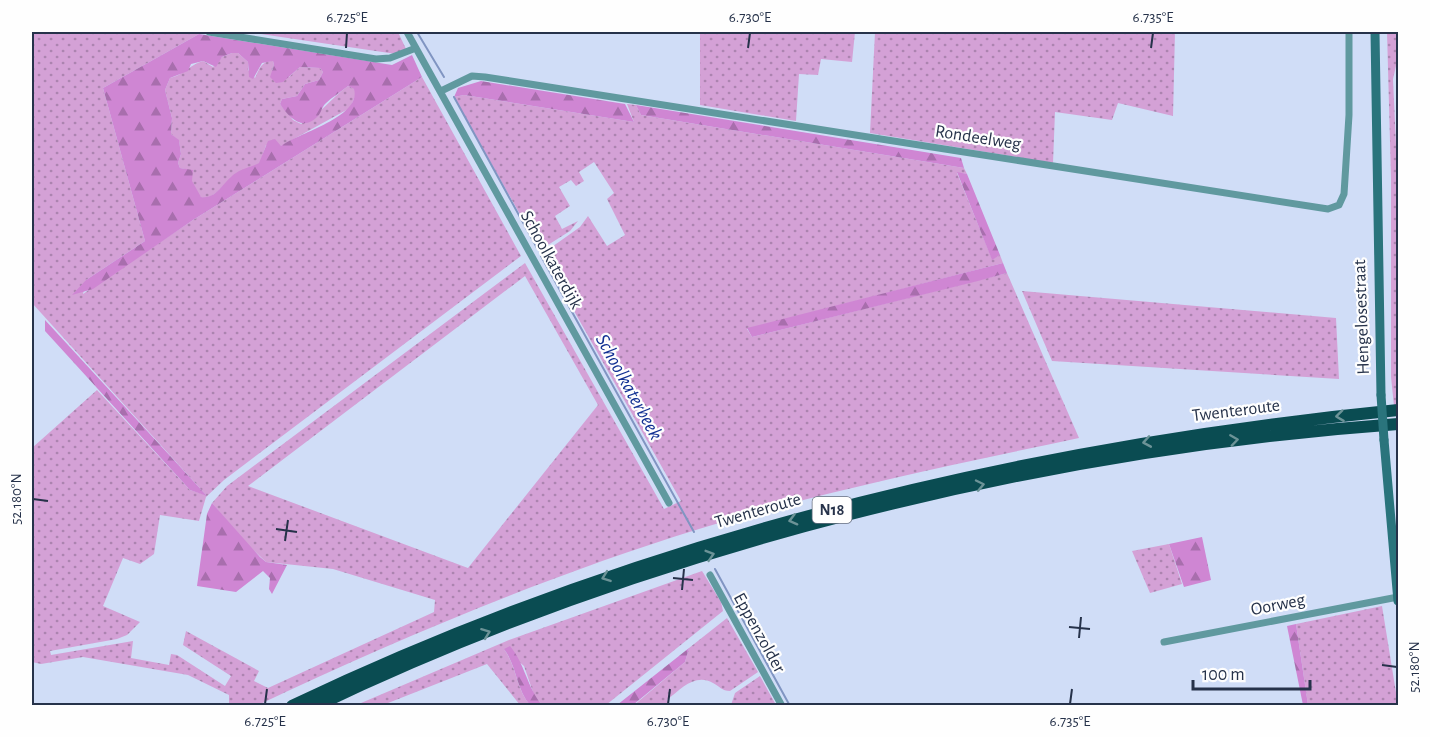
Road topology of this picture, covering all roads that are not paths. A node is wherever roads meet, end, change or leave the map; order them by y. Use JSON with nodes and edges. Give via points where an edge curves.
{"nodes":[{"id":1,"x":209,"y":32,"type":"edge"},
{"id":2,"x":406,"y":32,"type":"edge"},
{"id":3,"x":1348,"y":32,"type":"edge"},
{"id":4,"x":1375,"y":32,"type":"edge"},
{"id":5,"x":416,"y":48,"type":"junction"},
{"id":6,"x":441,"y":90,"type":"junction"},
{"id":7,"x":1398,"y":410,"type":"edge"},
{"id":8,"x":1398,"y":424,"type":"edge"},
{"id":9,"x":669,"y":503,"type":"dead end"},
{"id":10,"x":710,"y":575,"type":"dead end"},
{"id":11,"x":1398,"y":599,"type":"edge"},
{"id":12,"x":1164,"y":642,"type":"dead end"},
{"id":13,"x":292,"y":705,"type":"edge"},
{"id":14,"x":316,"y":705,"type":"edge"},
{"id":15,"x":782,"y":705,"type":"edge"}],
"edges":[{"from":1,"to":5,"type":"street","via":[[376,58],[390,58]]},
{"from":2,"to":5,"type":"street","name":"Schoolkaterdijk"},
{"from":3,"to":6,"type":"street","name":"Rondeelweg","via":[[1349,115],[1344,194],[1339,205],[1328,209],[485,77],[472,76]]},
{"from":4,"to":11,"type":"main road","name":"Hengelosestraat","bridge":true,"via":[[1381,395]]},
{"from":5,"to":6,"type":"street","name":"Schoolkaterdijk"},
{"from":6,"to":9,"type":"street","name":"Schoolkaterdijk"},
{"from":7,"to":13,"type":"highway","name":"Twenteroute","number":"N18","one_way":true,"via":[[1232,429],[1060,456],[752,531],[503,614]]},
{"from":14,"to":8,"type":"highway","name":"Twenteroute","number":"N18","one_way":true,"via":[[432,654],[558,606],[756,541],[908,500],[1063,467],[1232,440]]},
{"from":10,"to":15,"type":"street","name":"Eppenzolder"},
{"from":11,"to":12,"type":"street","name":"Oorweg"}]}
